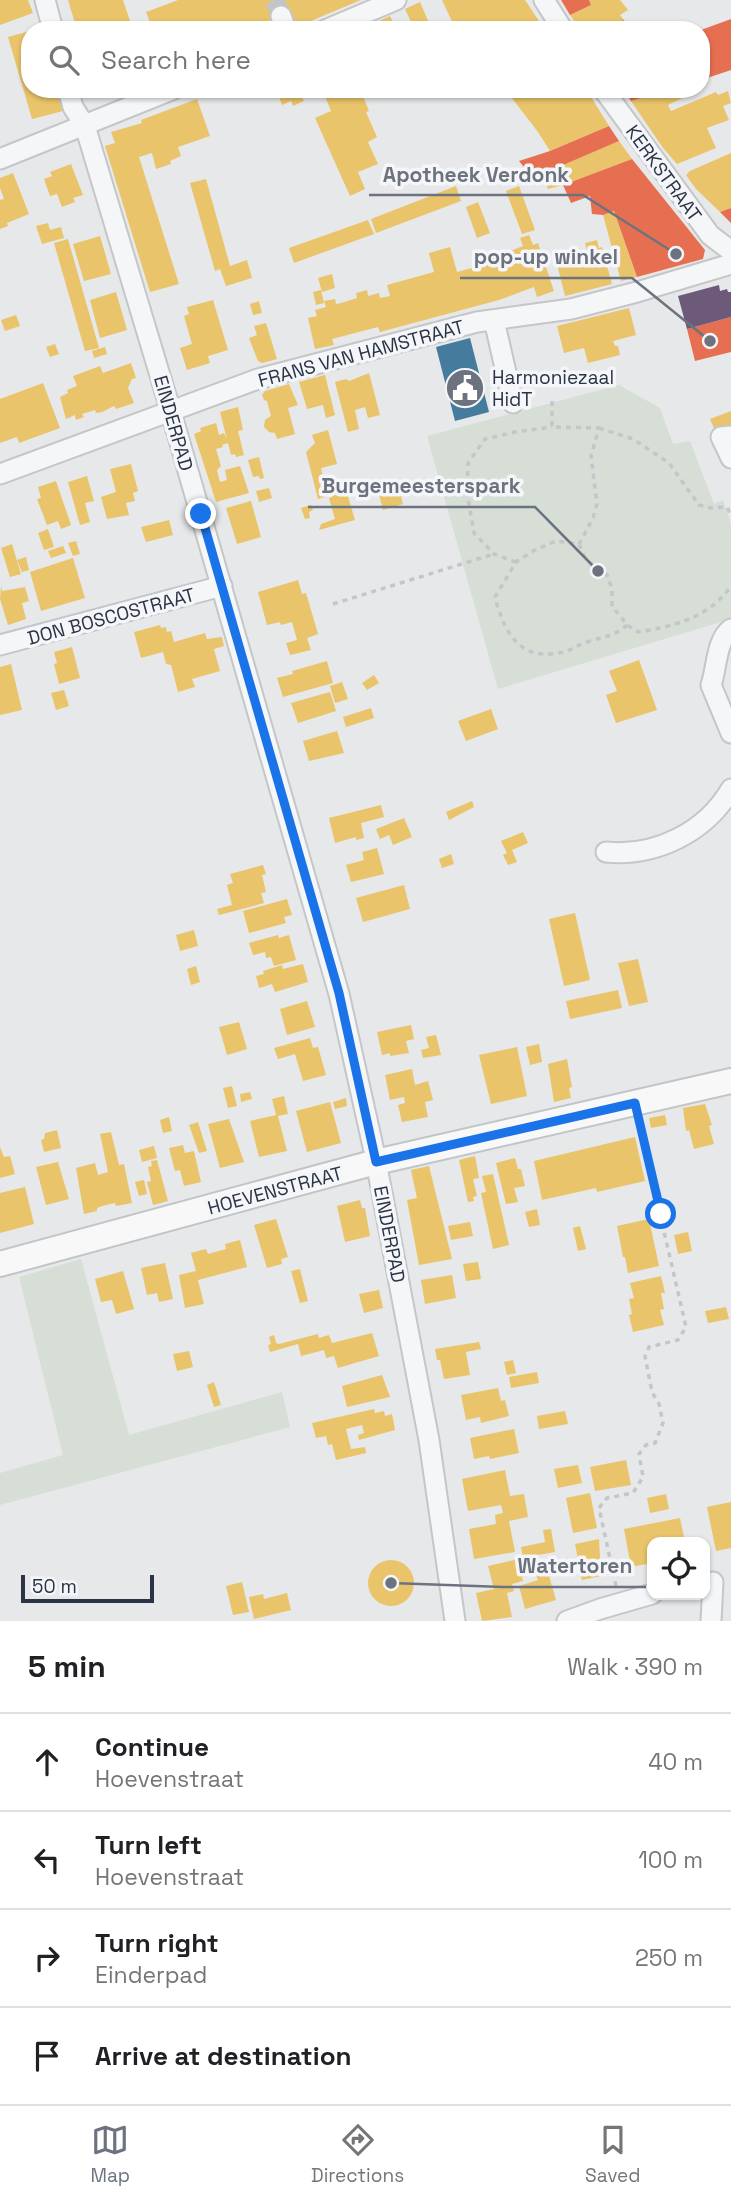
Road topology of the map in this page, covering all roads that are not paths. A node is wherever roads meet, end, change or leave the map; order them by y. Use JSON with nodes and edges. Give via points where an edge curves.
{"nodes":[{"id":1,"x":44,"y":0,"type":"edge"},
{"id":2,"x":396,"y":0,"type":"edge"},
{"id":3,"x":544,"y":0,"type":"edge"},
{"id":4,"x":50,"y":21,"type":"edge"},
{"id":5,"x":346,"y":21,"type":"edge"},
{"id":6,"x":557,"y":21,"type":"edge"},
{"id":7,"x":70,"y":98,"type":"edge"},
{"id":8,"x":152,"y":98,"type":"edge"},
{"id":9,"x":610,"y":98,"type":"edge"},
{"id":10,"x":85,"y":126,"type":"junction"},
{"id":11,"x":0,"y":159,"type":"edge"},
{"id":12,"x":731,"y":251,"type":"edge"},
{"id":13,"x":731,"y":264,"type":"edge"},
{"id":14,"x":494,"y":320,"type":"junction"},
{"id":15,"x":513,"y":403,"type":"dead end"},
{"id":16,"x":171,"y":412,"type":"junction"},
{"id":17,"x":731,"y":436,"type":"edge"},
{"id":18,"x":731,"y":458,"type":"edge"},
{"id":19,"x":0,"y":474,"type":"edge"},
{"id":20,"x":222,"y":586,"type":"junction"},
{"id":21,"x":731,"y":629,"type":"edge"},
{"id":22,"x":0,"y":645,"type":"edge"},
{"id":23,"x":731,"y":733,"type":"edge"},
{"id":24,"x":731,"y":789,"type":"edge"},
{"id":25,"x":606,"y":852,"type":"dead end"},
{"id":26,"x":731,"y":1081,"type":"edge"},
{"id":27,"x":376,"y":1162,"type":"junction"},
{"id":28,"x":0,"y":1264,"type":"edge"},
{"id":29,"x":716,"y":1581,"type":"edge"},
{"id":30,"x":647,"y":1595,"type":"edge"},
{"id":31,"x":455,"y":1621,"type":"edge"},
{"id":32,"x":567,"y":1621,"type":"edge"},
{"id":33,"x":711,"y":1621,"type":"edge"}],
"edges":[{"from":1,"to":4,"type":"street"},
{"from":2,"to":5,"type":"street"},
{"from":3,"to":6,"type":"street"},
{"from":7,"to":10,"type":"street","name":"EINDERPAD"},
{"from":8,"to":10,"type":"street"},
{"from":9,"to":12,"type":"street","name":"KERKSTRAAT","via":[[710,235]]},
{"from":10,"to":11,"type":"street"},
{"from":10,"to":16,"type":"street","name":"EINDERPAD"},
{"from":13,"to":14,"type":"street","name":"FRANS VAN HAMSTRAAT","via":[[571,309]]},
{"from":14,"to":15,"type":"street"},
{"from":14,"to":16,"type":"street","name":"FRANS VAN HAMSTRAAT","via":[[258,379]]},
{"from":16,"to":19,"type":"street","name":"FRANS VAN HAMSTRAAT"},
{"from":16,"to":20,"type":"street","name":"EINDERPAD"},
{"from":17,"to":18,"type":"street","via":[[722,437]]},
{"from":20,"to":22,"type":"street","name":"DON BOSCOSTRAAT"},
{"from":20,"to":27,"type":"street","name":"EINDERPAD","via":[[339,993]]},
{"from":21,"to":23,"type":"street","via":[[718,652],[711,685]]},
{"from":24,"to":25,"type":"street","via":[[703,824],[674,840],[646,851]]},
{"from":26,"to":27,"type":"main road","name":"HOEVENSTRAAT"},
{"from":27,"to":28,"type":"main road","name":"HOEVENSTRAAT"},
{"from":27,"to":31,"type":"street","name":"EINDERPAD","via":[[429,1440]]},
{"from":29,"to":33,"type":"street"},
{"from":30,"to":32,"type":"street"}]}
